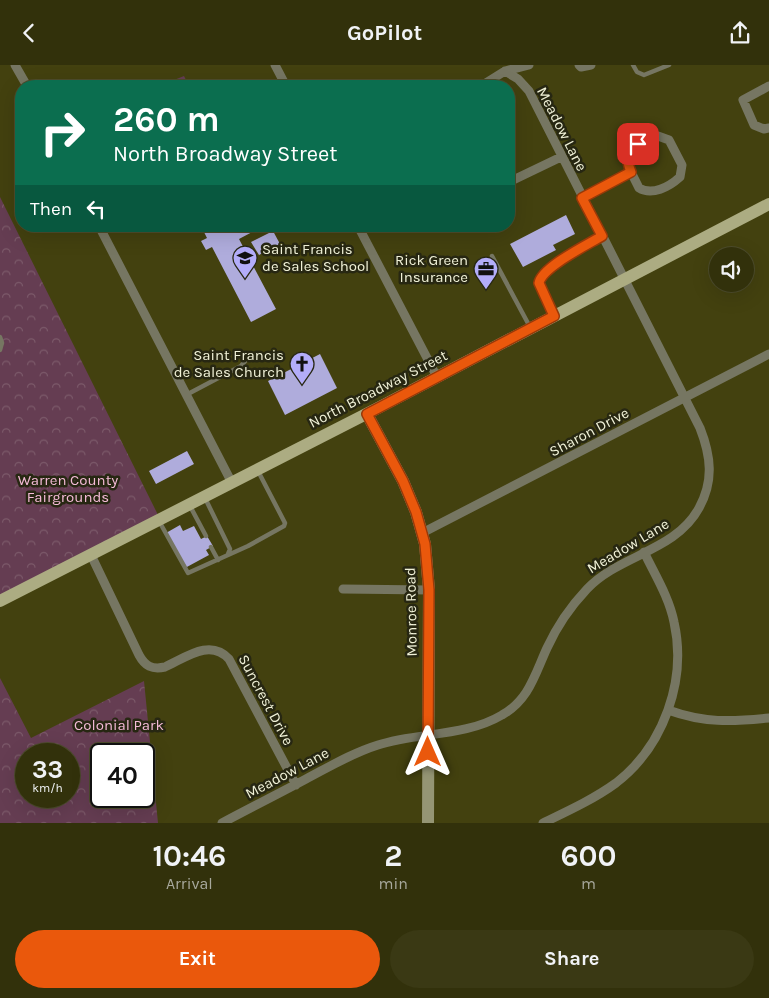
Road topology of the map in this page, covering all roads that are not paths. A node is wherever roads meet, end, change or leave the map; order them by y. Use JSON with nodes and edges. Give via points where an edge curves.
{"nodes":[{"id":1,"x":15,"y":65,"type":"edge"},
{"id":2,"x":275,"y":65,"type":"edge"},
{"id":3,"x":529,"y":65,"type":"edge"},
{"id":4,"x":579,"y":65,"type":"edge"},
{"id":5,"x":591,"y":65,"type":"edge"},
{"id":6,"x":633,"y":65,"type":"edge"},
{"id":7,"x":670,"y":65,"type":"edge"},
{"id":8,"x":505,"y":71,"type":"junction"},
{"id":9,"x":24,"y":80,"type":"edge"},
{"id":10,"x":283,"y":80,"type":"edge"},
{"id":11,"x":491,"y":80,"type":"edge"},
{"id":12,"x":769,"y":86,"type":"edge"},
{"id":13,"x":769,"y":128,"type":"edge"},
{"id":14,"x":561,"y":157,"type":"junction"},
{"id":15,"x":631,"y":172,"type":"junction"},
{"id":16,"x":515,"y":178,"type":"edge"},
{"id":17,"x":582,"y":198,"type":"junction"},
{"id":18,"x":769,"y":204,"type":"edge"},
{"id":19,"x":102,"y":232,"type":"edge"},
{"id":20,"x":361,"y":232,"type":"edge"},
{"id":21,"x":602,"y":236,"type":"junction"},
{"id":22,"x":492,"y":256,"type":"dead end"},
{"id":23,"x":623,"y":280,"type":"junction"},
{"id":24,"x":554,"y":316,"type":"junction"},
{"id":25,"x":530,"y":328,"type":"junction"},
{"id":26,"x":0,"y":337,"type":"edge"},
{"id":27,"x":0,"y":350,"type":"edge"},
{"id":28,"x":769,"y":354,"type":"edge"},
{"id":29,"x":246,"y":360,"type":"dead end"},
{"id":30,"x":437,"y":377,"type":"junction"},
{"id":31,"x":186,"y":395,"type":"junction"},
{"id":32,"x":684,"y":397,"type":"junction"},
{"id":33,"x":367,"y":414,"type":"junction"},
{"id":34,"x":257,"y":470,"type":"junction"},
{"id":35,"x":232,"y":483,"type":"junction"},
{"id":36,"x":204,"y":497,"type":"junction"},
{"id":37,"x":189,"y":505,"type":"junction"},
{"id":38,"x":159,"y":520,"type":"junction"},
{"id":39,"x":422,"y":533,"type":"junction"},
{"id":40,"x":206,"y":536,"type":"dead end"},
{"id":41,"x":211,"y":547,"type":"dead end"},
{"id":42,"x":644,"y":552,"type":"junction"},
{"id":43,"x":91,"y":555,"type":"junction"},
{"id":44,"x":226,"y":556,"type":"junction"},
{"id":45,"x":218,"y":559,"type":"junction"},
{"id":46,"x":343,"y":589,"type":"dead end"},
{"id":47,"x":429,"y":590,"type":"junction"},
{"id":48,"x":0,"y":601,"type":"edge"},
{"id":49,"x":668,"y":710,"type":"junction"},
{"id":50,"x":769,"y":718,"type":"edge"},
{"id":51,"x":428,"y":734,"type":"junction"},
{"id":52,"x":296,"y":785,"type":"junction"},
{"id":53,"x":222,"y":823,"type":"edge"},
{"id":54,"x":428,"y":823,"type":"edge"},
{"id":55,"x":543,"y":823,"type":"edge"}],
"edges":[{"from":1,"to":9,"type":"street"},
{"from":2,"to":10,"type":"street"},
{"from":3,"to":8,"type":"street"},
{"from":4,"to":5,"type":"street"},
{"from":6,"to":7,"type":"lane","via":[[644,75]]},
{"from":8,"to":11,"type":"street"},
{"from":8,"to":14,"type":"street","name":"Meadow Lane","via":[[529,91]]},
{"from":12,"to":13,"type":"street","via":[[743,100],[754,125]]},
{"from":14,"to":16,"type":"street"},
{"from":14,"to":17,"type":"street","name":"Meadow Lane"},
{"from":15,"to":15,"type":"street","via":[[638,188],[649,192],[675,182],[682,165],[670,140],[658,136],[628,152],[626,159]]},
{"from":15,"to":17,"type":"street"},
{"from":17,"to":21,"type":"street","name":"Meadow Lane"},
{"from":18,"to":23,"type":"main road","name":"North Broadway Street"},
{"from":19,"to":31,"type":"street"},
{"from":20,"to":30,"type":"street"},
{"from":21,"to":23,"type":"street","name":"Meadow Lane"},
{"from":21,"to":24,"type":"lane","via":[[541,277],[539,283]]},
{"from":22,"to":25,"type":"lane"},
{"from":23,"to":24,"type":"main road","name":"North Broadway Street"},
{"from":23,"to":32,"type":"street","name":"Meadow Lane"},
{"from":24,"to":25,"type":"main road","name":"North Broadway Street"},
{"from":25,"to":30,"type":"main road","name":"North Broadway Street"},
{"from":26,"to":27,"type":"lane"},
{"from":28,"to":32,"type":"street","name":"Sharon Drive"},
{"from":29,"to":31,"type":"lane","via":[[241,366]]},
{"from":30,"to":33,"type":"main road","name":"North Broadway Street"},
{"from":31,"to":35,"type":"street"},
{"from":32,"to":39,"type":"street","name":"Sharon Drive"},
{"from":32,"to":42,"type":"street","name":"Meadow Lane","via":[[707,447],[710,459],[708,486],[690,521],[676,534]]},
{"from":33,"to":34,"type":"main road","name":"North Broadway Street"},
{"from":33,"to":39,"type":"street","name":"Monroe Road","via":[[403,481]]},
{"from":34,"to":35,"type":"main road","name":"North Broadway Street"},
{"from":34,"to":44,"type":"lane","via":[[284,518],[284,527]]},
{"from":35,"to":36,"type":"main road","name":"North Broadway Street"},
{"from":36,"to":37,"type":"main road","name":"North Broadway Street"},
{"from":36,"to":44,"type":"lane","via":[[230,549]]},
{"from":37,"to":38,"type":"main road","name":"North Broadway Street"},
{"from":37,"to":40,"type":"lane"},
{"from":38,"to":43,"type":"main road","name":"North Broadway Street"},
{"from":38,"to":45,"type":"lane","via":[[187,573]]},
{"from":39,"to":47,"type":"street","name":"Monroe Road"},
{"from":41,"to":45,"type":"lane"},
{"from":42,"to":49,"type":"street","via":[[668,601],[676,633],[677,673]]},
{"from":42,"to":51,"type":"street","name":"Meadow Lane","via":[[606,574],[572,607],[547,648],[532,685],[515,706],[488,723]]},
{"from":43,"to":48,"type":"main road","name":"North Broadway Street"},
{"from":43,"to":52,"type":"street","name":"Suncrest Drive","via":[[146,665],[158,669],[207,649],[219,651],[229,659]]},
{"from":44,"to":45,"type":"lane"},
{"from":46,"to":47,"type":"street"},
{"from":47,"to":51,"type":"street","name":"Monroe Road"},
{"from":49,"to":50,"type":"street","via":[[710,721]]},
{"from":49,"to":55,"type":"street","via":[[656,737],[632,769],[601,793]]},
{"from":51,"to":52,"type":"street","name":"Meadow Lane","via":[[364,750]]},
{"from":51,"to":54,"type":"street","name":"Monroe Road"},
{"from":52,"to":53,"type":"street","name":"Meadow Lane"}]}
